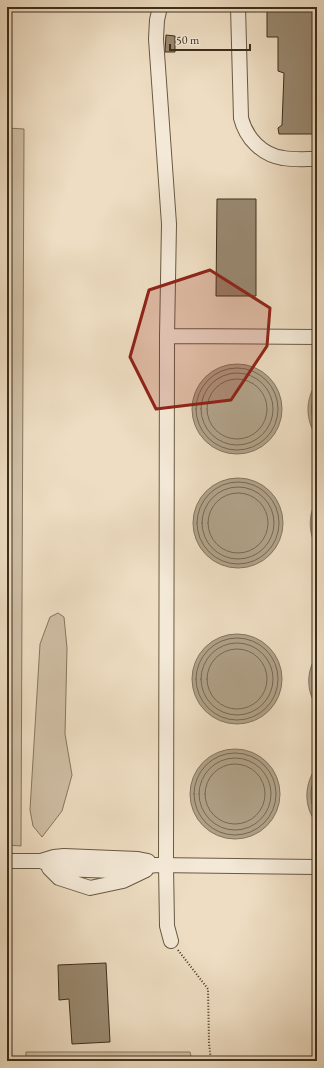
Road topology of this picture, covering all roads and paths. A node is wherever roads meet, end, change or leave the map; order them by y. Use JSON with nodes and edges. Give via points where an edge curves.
{"nodes":[{"id":1,"x":160,"y":7,"type":"edge"},
{"id":2,"x":238,"y":7,"type":"edge"},
{"id":3,"x":317,"y":160,"type":"edge"},
{"id":4,"x":167,"y":336,"type":"junction"},
{"id":5,"x":317,"y":337,"type":"edge"},
{"id":6,"x":7,"y":861,"type":"edge"},
{"id":7,"x":161,"y":865,"type":"junction"},
{"id":8,"x":317,"y":866,"type":"edge"},
{"id":9,"x":171,"y":941,"type":"joint"},
{"id":10,"x":212,"y":1061,"type":"edge"}],
"edges":[{"from":1,"to":4,"type":"street","via":[[156,39],[169,224]]},
{"from":2,"to":3,"type":"street","via":[[241,118],[246,134],[254,144],[276,156]]},
{"from":4,"to":5,"type":"street"},
{"from":4,"to":7,"type":"street"},
{"from":6,"to":7,"type":"street","via":[[41,861],[60,869],[115,871]]},
{"from":7,"to":8,"type":"street"},
{"from":7,"to":9,"type":"street","via":[[166,926]]},
{"from":9,"to":10,"type":"path","via":[[208,989]]}]}
